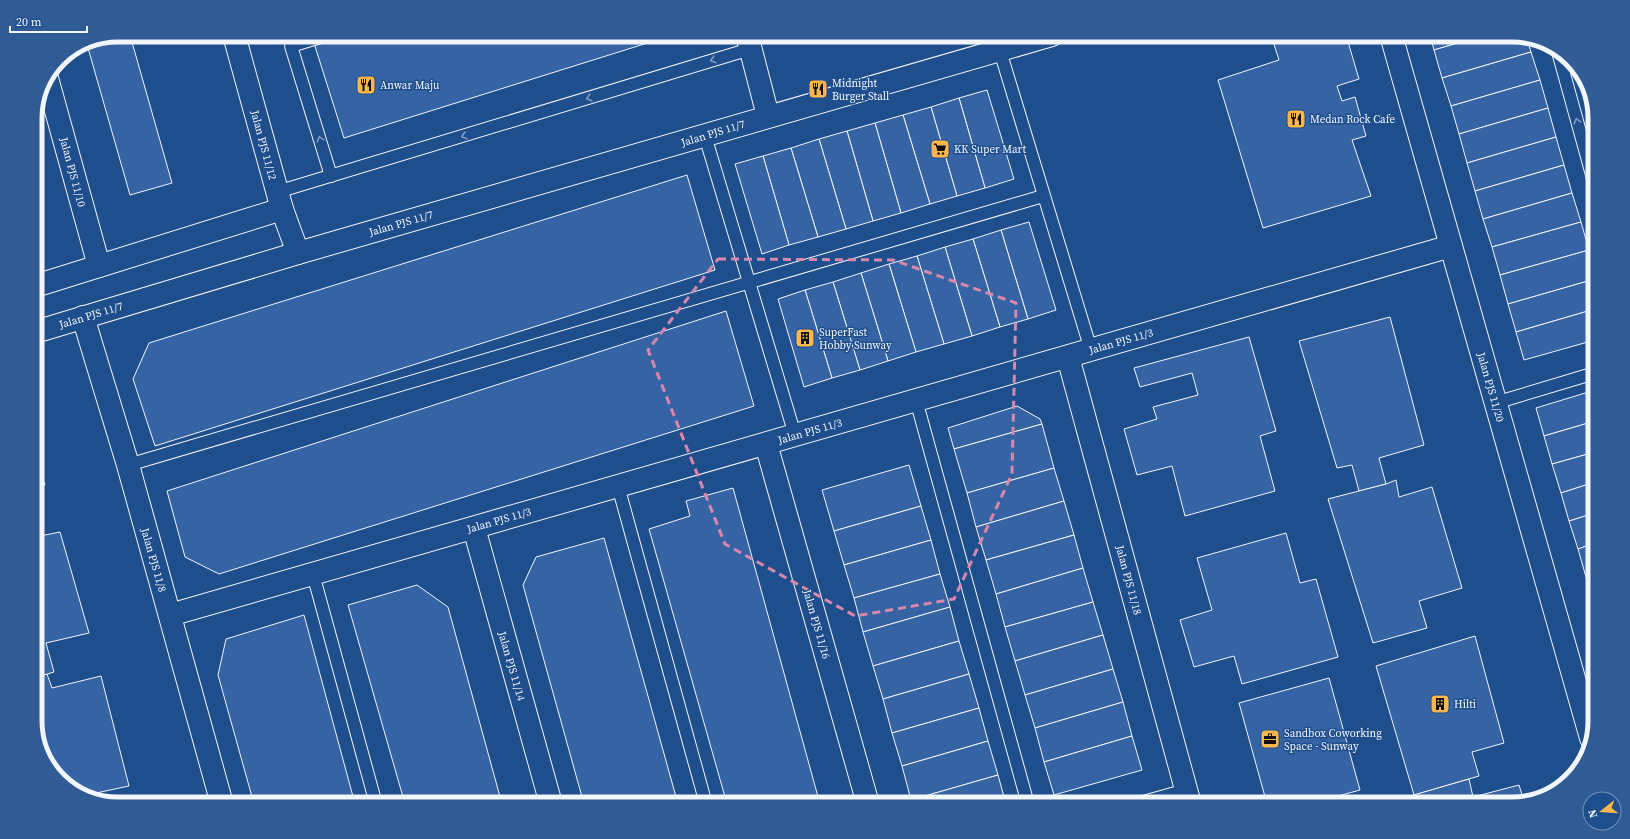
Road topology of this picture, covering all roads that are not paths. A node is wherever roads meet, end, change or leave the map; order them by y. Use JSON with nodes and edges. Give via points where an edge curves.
{"nodes":[{"id":1,"x":236,"y":42,"type":"edge"},
{"id":2,"x":305,"y":42,"type":"edge"},
{"id":3,"x":748,"y":42,"type":"edge"},
{"id":4,"x":1029,"y":42,"type":"edge"},
{"id":5,"x":1393,"y":42,"type":"edge"},
{"id":6,"x":1000,"y":51,"type":"junction"},
{"id":7,"x":1560,"y":60,"type":"edge"},
{"id":8,"x":49,"y":86,"type":"edge"},
{"id":9,"x":768,"y":116,"type":"junction"},
{"id":10,"x":704,"y":136,"type":"junction"},
{"id":11,"x":1588,"y":161,"type":"edge"},
{"id":12,"x":331,"y":176,"type":"junction"},
{"id":13,"x":1043,"y":196,"type":"junction"},
{"id":14,"x":279,"y":200,"type":"junction"},
{"id":15,"x":1451,"y":246,"type":"junction"},
{"id":16,"x":298,"y":253,"type":"junction"},
{"id":17,"x":99,"y":266,"type":"junction"},
{"id":18,"x":748,"y":283,"type":"junction"},
{"id":19,"x":42,"y":284,"type":"edge"},
{"id":20,"x":83,"y":317,"type":"junction"},
{"id":21,"x":42,"y":330,"type":"edge"},
{"id":22,"x":1091,"y":350,"type":"junction"},
{"id":23,"x":1068,"y":357,"type":"junction"},
{"id":24,"x":1588,"y":375,"type":"edge"},
{"id":25,"x":916,"y":400,"type":"junction"},
{"id":26,"x":1495,"y":403,"type":"junction"},
{"id":27,"x":795,"y":435,"type":"junction"},
{"id":28,"x":766,"y":444,"type":"junction"},
{"id":29,"x":128,"y":465,"type":"junction"},
{"id":30,"x":618,"y":486,"type":"junction"},
{"id":31,"x":474,"y":528,"type":"junction"},
{"id":32,"x":313,"y":574,"type":"junction"},
{"id":33,"x":170,"y":615,"type":"junction"},
{"id":34,"x":1588,"y":727,"type":"edge"},
{"id":35,"x":220,"y":797,"type":"edge"},
{"id":36,"x":374,"y":797,"type":"edge"},
{"id":37,"x":549,"y":797,"type":"edge"},
{"id":38,"x":704,"y":797,"type":"edge"},
{"id":39,"x":866,"y":797,"type":"edge"},
{"id":40,"x":1026,"y":797,"type":"edge"},
{"id":41,"x":1188,"y":797,"type":"edge"}],
"edges":[{"from":1,"to":14,"type":"street","name":"Jalan PJS 11/12"},
{"from":12,"to":2,"type":"lane","one_way":true,"via":[[292,46]]},
{"from":3,"to":9,"type":"street"},
{"from":3,"to":12,"type":"lane","one_way":true},
{"from":4,"to":6,"type":"street","name":"Jalan PJS 11/7"},
{"from":5,"to":15,"type":"street","name":"Jalan PJS 11/20"},
{"from":6,"to":9,"type":"street","name":"Jalan PJS 11/7"},
{"from":6,"to":13,"type":"lane"},
{"from":11,"to":7,"type":"lane","one_way":true},
{"from":8,"to":17,"type":"street","name":"Jalan PJS 11/10"},
{"from":9,"to":10,"type":"street","name":"Jalan PJS 11/7"},
{"from":10,"to":16,"type":"street","name":"Jalan PJS 11/7"},
{"from":10,"to":18,"type":"lane"},
{"from":12,"to":14,"type":"lane"},
{"from":13,"to":18,"type":"lane"},
{"from":13,"to":22,"type":"lane"},
{"from":14,"to":16,"type":"street","name":"Jalan PJS 11/12"},
{"from":14,"to":17,"type":"street"},
{"from":15,"to":22,"type":"street","name":"Jalan PJS 11/3"},
{"from":15,"to":26,"type":"street","name":"Jalan PJS 11/20"},
{"from":16,"to":20,"type":"street","name":"Jalan PJS 11/7"},
{"from":17,"to":19,"type":"street"},
{"from":18,"to":27,"type":"lane"},
{"from":18,"to":29,"type":"lane"},
{"from":20,"to":21,"type":"street","name":"Jalan PJS 11/7"},
{"from":20,"to":29,"type":"street","name":"Jalan PJS 11/8"},
{"from":22,"to":23,"type":"street","name":"Jalan PJS 11/3"},
{"from":23,"to":25,"type":"street","name":"Jalan PJS 11/3"},
{"from":23,"to":41,"type":"street","name":"Jalan PJS 11/18"},
{"from":24,"to":26,"type":"lane"},
{"from":25,"to":27,"type":"street","name":"Jalan PJS 11/3"},
{"from":25,"to":40,"type":"lane"},
{"from":26,"to":34,"type":"street","name":"Jalan PJS 11/20"},
{"from":27,"to":28,"type":"street","name":"Jalan PJS 11/3"},
{"from":28,"to":30,"type":"street","name":"Jalan PJS 11/3"},
{"from":28,"to":39,"type":"street","name":"Jalan PJS 11/16"},
{"from":29,"to":33,"type":"street","name":"Jalan PJS 11/8"},
{"from":30,"to":31,"type":"street","name":"Jalan PJS 11/3"},
{"from":30,"to":38,"type":"lane"},
{"from":31,"to":32,"type":"street","name":"Jalan PJS 11/3"},
{"from":31,"to":37,"type":"street","name":"Jalan PJS 11/14"},
{"from":32,"to":33,"type":"street","name":"Jalan PJS 11/3"},
{"from":32,"to":36,"type":"lane"},
{"from":33,"to":35,"type":"street","name":"Jalan PJS 11/8"}]}
